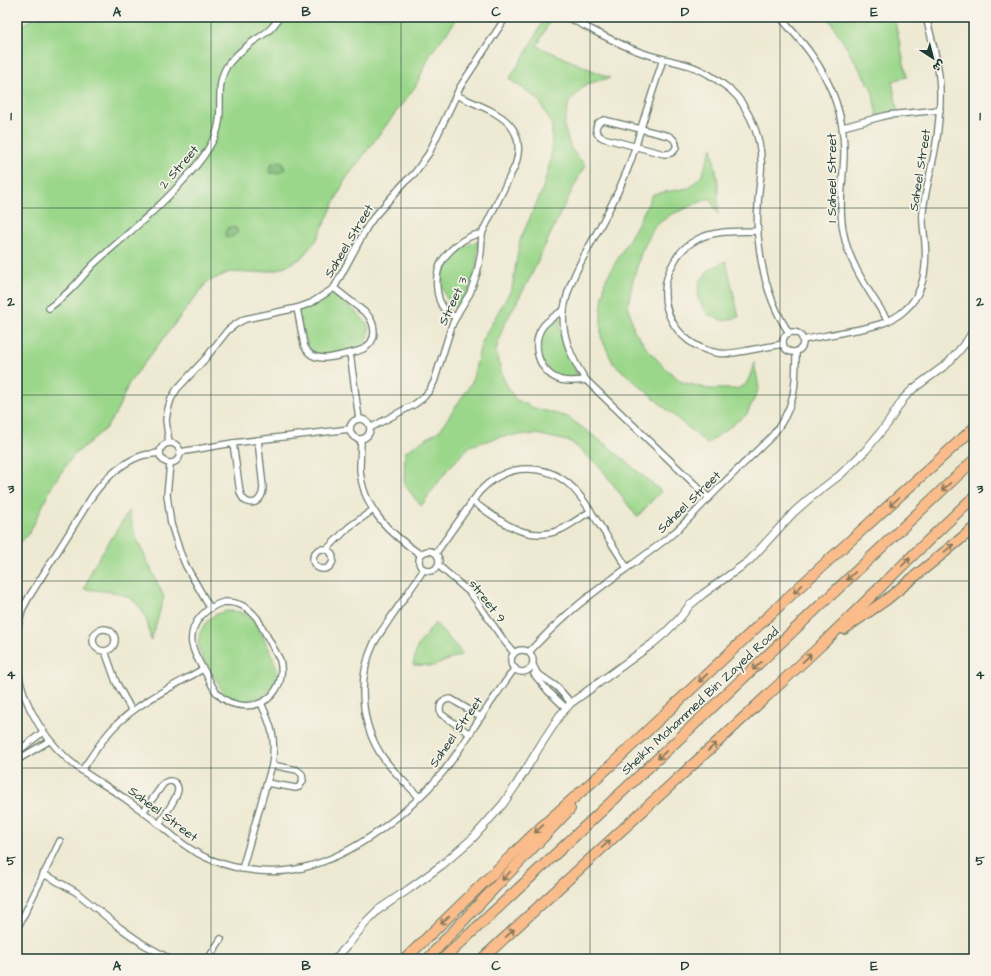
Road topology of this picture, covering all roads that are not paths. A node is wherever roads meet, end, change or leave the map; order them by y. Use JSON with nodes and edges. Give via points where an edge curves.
{"nodes":[{"id":1,"x":279,"y":17,"type":"edge"},
{"id":2,"x":506,"y":17,"type":"edge"},
{"id":3,"x":567,"y":17,"type":"edge"},
{"id":4,"x":780,"y":17,"type":"edge"},
{"id":5,"x":926,"y":17,"type":"edge"},
{"id":6,"x":663,"y":59,"type":"junction"},
{"id":7,"x":456,"y":95,"type":"junction"},
{"id":8,"x":940,"y":110,"type":"junction"},
{"id":9,"x":843,"y":127,"type":"junction"},
{"id":10,"x":641,"y":128,"type":"junction"},
{"id":11,"x":636,"y":147,"type":"junction"},
{"id":12,"x":758,"y":231,"type":"junction"},
{"id":13,"x":482,"y":234,"type":"junction"},
{"id":14,"x":334,"y":288,"type":"junction"},
{"id":15,"x":50,"y":308,"type":"dead end"},
{"id":16,"x":297,"y":308,"type":"junction"},
{"id":17,"x":564,"y":310,"type":"junction"},
{"id":18,"x":456,"y":317,"type":"junction"},
{"id":19,"x":888,"y":321,"type":"junction"},
{"id":20,"x":974,"y":330,"type":"edge"},
{"id":21,"x":789,"y":333,"type":"junction"},
{"id":22,"x":803,"y":340,"type":"junction"},
{"id":23,"x":783,"y":344,"type":"junction"},
{"id":24,"x":796,"y":352,"type":"junction"},
{"id":25,"x":350,"y":353,"type":"junction"},
{"id":26,"x":586,"y":380,"type":"junction"},
{"id":27,"x":359,"y":419,"type":"junction"},
{"id":28,"x":370,"y":428,"type":"junction"},
{"id":29,"x":972,"y":429,"type":"edge"},
{"id":30,"x":350,"y":430,"type":"junction"},
{"id":31,"x":361,"y":439,"type":"junction"},
{"id":32,"x":258,"y":440,"type":"junction"},
{"id":33,"x":169,"y":443,"type":"junction"},
{"id":34,"x":234,"y":444,"type":"junction"},
{"id":35,"x":180,"y":452,"type":"junction"},
{"id":36,"x":160,"y":453,"type":"junction"},
{"id":37,"x":974,"y":460,"type":"edge"},
{"id":38,"x":170,"y":464,"type":"junction"},
{"id":39,"x":974,"y":497,"type":"edge"},
{"id":40,"x":709,"y":498,"type":"junction"},
{"id":41,"x":472,"y":501,"type":"junction"},
{"id":42,"x":372,"y":510,"type":"junction"},
{"id":43,"x":591,"y":511,"type":"junction"},
{"id":44,"x":974,"y":528,"type":"edge"},
{"id":45,"x":328,"y":549,"type":"dead end"},
{"id":46,"x":436,"y":553,"type":"junction"},
{"id":47,"x":421,"y":555,"type":"junction"},
{"id":48,"x":438,"y":566,"type":"junction"},
{"id":49,"x":627,"y":568,"type":"junction"},
{"id":50,"x":424,"y":569,"type":"junction"},
{"id":51,"x":210,"y":608,"type":"junction"},
{"id":52,"x":17,"y":630,"type":"edge"},
{"id":53,"x":818,"y":648,"type":"junction"},
{"id":54,"x":105,"y":651,"type":"dead end"},
{"id":55,"x":529,"y":652,"type":"junction"},
{"id":56,"x":514,"y":653,"type":"junction"},
{"id":57,"x":533,"y":665,"type":"junction"},
{"id":58,"x":17,"y":666,"type":"edge"},
{"id":59,"x":515,"y":668,"type":"junction"},
{"id":60,"x":203,"y":669,"type":"junction"},
{"id":61,"x":527,"y":671,"type":"junction"},
{"id":62,"x":541,"y":679,"type":"junction"},
{"id":63,"x":564,"y":695,"type":"junction"},
{"id":64,"x":558,"y":701,"type":"junction"},
{"id":65,"x":261,"y":703,"type":"junction"},
{"id":66,"x":568,"y":705,"type":"junction"},
{"id":67,"x":132,"y":711,"type":"junction"},
{"id":68,"x":481,"y":717,"type":"junction"},
{"id":69,"x":43,"y":732,"type":"junction"},
{"id":70,"x":470,"y":734,"type":"junction"},
{"id":71,"x":49,"y":740,"type":"junction"},
{"id":72,"x":24,"y":746,"type":"junction"},
{"id":73,"x":17,"y":752,"type":"edge"},
{"id":74,"x":29,"y":753,"type":"junction"},
{"id":75,"x":17,"y":760,"type":"edge"},
{"id":76,"x":272,"y":765,"type":"junction"},
{"id":77,"x":610,"y":766,"type":"junction"},
{"id":78,"x":82,"y":770,"type":"junction"},
{"id":79,"x":267,"y":783,"type":"junction"},
{"id":80,"x":419,"y":797,"type":"junction"},
{"id":81,"x":144,"y":812,"type":"junction"},
{"id":82,"x":159,"y":824,"type":"junction"},
{"id":83,"x":60,"y":841,"type":"dead end"},
{"id":84,"x":242,"y":869,"type":"junction"},
{"id":85,"x":43,"y":874,"type":"junction"},
{"id":86,"x":17,"y":928,"type":"edge"},
{"id":87,"x":221,"y":940,"type":"dead end"},
{"id":88,"x":170,"y":959,"type":"edge"},
{"id":89,"x":208,"y":959,"type":"edge"},
{"id":90,"x":335,"y":959,"type":"edge"},
{"id":91,"x":405,"y":959,"type":"edge"},
{"id":92,"x":428,"y":959,"type":"edge"},
{"id":93,"x":443,"y":959,"type":"edge"},
{"id":94,"x":482,"y":959,"type":"edge"}],
"edges":[{"from":1,"to":15,"type":"street","name":"2 Street","via":[[268,32],[241,50],[226,68],[220,88],[217,132],[196,166],[172,193],[95,262]]},
{"from":2,"to":7,"type":"street","name":"Saheel Street"},
{"from":3,"to":6,"type":"street","via":[[626,47]]},
{"from":4,"to":9,"type":"street","name":"1 Saheel Street","via":[[822,71],[834,94]]},
{"from":5,"to":8,"type":"street","name":"Saheel Street","via":[[938,67]]},
{"from":6,"to":10,"type":"street"},
{"from":6,"to":12,"type":"street","via":[[695,68],[717,79],[736,96],[751,118],[760,146],[761,161]]},
{"from":7,"to":13,"type":"street","name":"Street 3","via":[[504,119],[513,129],[518,141],[519,154],[515,166]]},
{"from":7,"to":14,"type":"street","name":"Saheel Street","via":[[422,164],[374,217]]},
{"from":8,"to":9,"type":"street","via":[[888,115]]},
{"from":8,"to":19,"type":"street","name":"Saheel Street","via":[[923,214],[926,255],[923,279],[914,301]]},
{"from":9,"to":19,"type":"street","name":"1 Saheel Street","via":[[843,234],[852,260]]},
{"from":10,"to":11,"type":"street"},
{"from":10,"to":11,"type":"street","via":[[673,138],[676,148],[668,154]]},
{"from":10,"to":11,"type":"street","via":[[604,120],[596,126],[597,134],[603,138]]},
{"from":11,"to":17,"type":"street","via":[[624,180],[572,281]]},
{"from":12,"to":21,"type":"street","via":[[763,273],[771,299]]},
{"from":12,"to":23,"type":"street","via":[[709,235],[696,239],[686,247],[670,268],[666,280],[666,306],[682,335],[698,347],[710,351],[733,353]]},
{"from":13,"to":18,"type":"street","name":"Street 3","via":[[478,273]]},
{"from":13,"to":18,"type":"street","via":[[472,235],[460,243],[443,260],[438,271],[440,302],[445,310]]},
{"from":14,"to":16,"type":"street","name":"Saheel Street","via":[[311,303]]},
{"from":14,"to":25,"type":"street","via":[[367,314],[374,325],[370,344]]},
{"from":16,"to":25,"type":"street","via":[[304,345],[310,355],[322,358]]},
{"from":16,"to":33,"type":"street","name":"Saheel Street","via":[[245,320],[228,330],[171,399],[166,420]]},
{"from":17,"to":26,"type":"street","via":[[564,329],[568,347]]},
{"from":17,"to":26,"type":"street","via":[[543,326],[538,337],[536,350],[540,363],[548,373],[560,380]]},
{"from":18,"to":28,"type":"street","name":"Street 3","via":[[429,391],[415,404]]},
{"from":19,"to":22,"type":"street","name":"Saheel Street"},
{"from":20,"to":66,"type":"street","via":[[947,364],[904,398],[884,428],[850,467],[794,512],[749,561],[690,605],[652,644]]},
{"from":21,"to":22,"type":"street","via":[[799,334]]},
{"from":21,"to":23,"type":"street"},
{"from":22,"to":24,"type":"street","via":[[801,349]]},
{"from":23,"to":24,"type":"street","via":[[789,352]]},
{"from":24,"to":40,"type":"street","name":"Saheel Street","via":[[795,386],[785,418],[772,436]]},
{"from":25,"to":27,"type":"street"},
{"from":26,"to":40,"type":"street"},
{"from":27,"to":28,"type":"street","via":[[365,420]]},
{"from":27,"to":30,"type":"street","via":[[353,421]]},
{"from":28,"to":31,"type":"street","via":[[369,434]]},
{"from":29,"to":77,"type":"highway","one_way":true},
{"from":30,"to":31,"type":"street","via":[[352,435]]},
{"from":30,"to":32,"type":"street"},
{"from":31,"to":42,"type":"street","via":[[360,470]]},
{"from":32,"to":34,"type":"street"},
{"from":32,"to":34,"type":"street","via":[[263,492],[254,502],[244,500],[241,496]]},
{"from":33,"to":35,"type":"street","via":[[175,444]]},
{"from":33,"to":36,"type":"street","via":[[161,447]]},
{"from":34,"to":35,"type":"street"},
{"from":35,"to":38,"type":"street","via":[[179,459]]},
{"from":36,"to":38,"type":"street","via":[[162,460]]},
{"from":36,"to":52,"type":"street","via":[[130,461],[101,485],[28,597]]},
{"from":37,"to":93,"type":"highway","name":"Sheikh Mohammed Bin Zayed Road","one_way":true},
{"from":38,"to":51,"type":"street","via":[[167,495],[175,538],[186,566]]},
{"from":53,"to":39,"type":"highway","one_way":true},
{"from":40,"to":49,"type":"street","name":"Saheel Street","via":[[672,535]]},
{"from":41,"to":43,"type":"street","via":[[512,528],[531,534],[552,533]]},
{"from":41,"to":43,"type":"street","via":[[486,485],[503,474],[532,469],[552,474],[571,485]]},
{"from":41,"to":46,"type":"street"},
{"from":42,"to":45,"type":"street","via":[[349,527]]},
{"from":42,"to":47,"type":"street","via":[[384,525]]},
{"from":43,"to":49,"type":"street"},
{"from":53,"to":44,"type":"highway","one_way":true,"via":[[886,600]]},
{"from":46,"to":47,"type":"street","via":[[430,550]]},
{"from":46,"to":48,"type":"street","via":[[439,559]]},
{"from":47,"to":50,"type":"street","via":[[420,564]]},
{"from":48,"to":50,"type":"street","via":[[430,571]]},
{"from":48,"to":56,"type":"street","name":"street 9","via":[[469,592]]},
{"from":49,"to":55,"type":"street","name":"Saheel Street","via":[[586,598]]},
{"from":50,"to":80,"type":"street","via":[[375,642],[364,679],[363,698],[365,716],[376,746],[386,761]]},
{"from":51,"to":60,"type":"street","via":[[198,619],[192,634],[194,651]]},
{"from":51,"to":65,"type":"street","via":[[224,602],[246,607],[257,618],[277,654],[282,667],[280,683],[271,696]]},
{"from":94,"to":53,"type":"highway","one_way":true},
{"from":54,"to":67,"type":"street","via":[[116,682]]},
{"from":55,"to":56,"type":"street","via":[[520,650]]},
{"from":55,"to":57,"type":"street","via":[[533,658]]},
{"from":56,"to":59,"type":"street","via":[[512,662]]},
{"from":57,"to":61,"type":"street"},
{"from":57,"to":62,"type":"street"},
{"from":58,"to":69,"type":"street","name":"Saheel Street","via":[[27,702]]},
{"from":59,"to":61,"type":"street","via":[[520,672]]},
{"from":59,"to":68,"type":"street","name":"Saheel Street"},
{"from":60,"to":65,"type":"street","via":[[218,693],[227,701],[242,706]]},
{"from":60,"to":67,"type":"street"},
{"from":61,"to":62,"type":"street"},
{"from":62,"to":63,"type":"street","via":[[557,687]]},
{"from":62,"to":64,"type":"street"},
{"from":63,"to":64,"type":"street"},
{"from":63,"to":66,"type":"street"},
{"from":64,"to":66,"type":"street"},
{"from":65,"to":76,"type":"street","via":[[271,726],[274,752]]},
{"from":66,"to":90,"type":"street","via":[[503,804],[488,821],[442,865],[378,910]]},
{"from":67,"to":78,"type":"street","via":[[107,735]]},
{"from":68,"to":70,"type":"street","name":"Saheel Street"},
{"from":68,"to":70,"type":"street","via":[[451,699],[441,703],[441,714]]},
{"from":69,"to":71,"type":"street","name":"Saheel Street"},
{"from":69,"to":72,"type":"street"},
{"from":70,"to":80,"type":"street","name":"Saheel Street","via":[[453,759]]},
{"from":71,"to":74,"type":"street"},
{"from":71,"to":78,"type":"street","name":"Saheel Street"},
{"from":72,"to":73,"type":"street"},
{"from":72,"to":74,"type":"street"},
{"from":74,"to":75,"type":"street"},
{"from":76,"to":79,"type":"street"},
{"from":76,"to":79,"type":"street","via":[[297,770],[302,774],[303,781],[296,788]]},
{"from":77,"to":91,"type":"highway","one_way":true,"via":[[539,830]]},
{"from":77,"to":92,"type":"highway","one_way":true},
{"from":78,"to":81,"type":"street","name":"Saheel Street"},
{"from":79,"to":84,"type":"street"},
{"from":80,"to":84,"type":"street","name":"Saheel Street","via":[[373,835],[320,863],[282,871]]},
{"from":81,"to":82,"type":"street","name":"Saheel Street"},
{"from":81,"to":82,"type":"street","via":[[164,783],[175,783],[178,792]]},
{"from":82,"to":84,"type":"street","name":"Saheel Street","via":[[179,842],[197,853]]},
{"from":83,"to":85,"type":"street"},
{"from":85,"to":86,"type":"street"},
{"from":85,"to":88,"type":"street","via":[[76,892],[119,927]]},
{"from":87,"to":89,"type":"street"}]}
